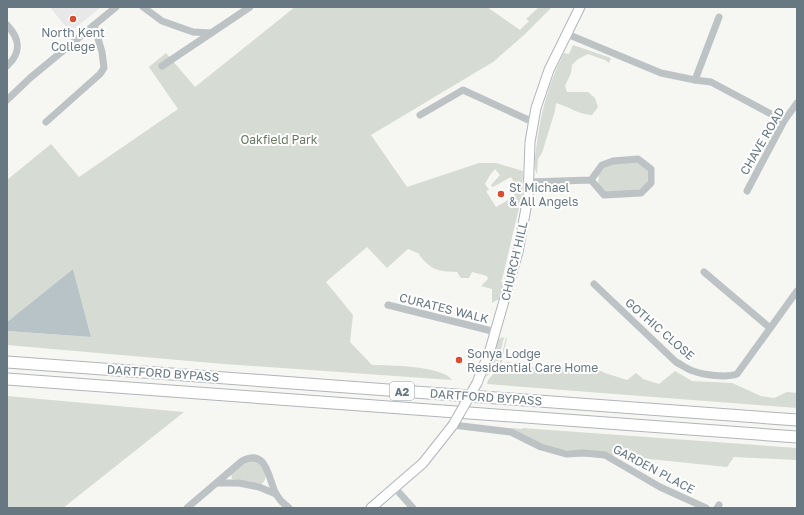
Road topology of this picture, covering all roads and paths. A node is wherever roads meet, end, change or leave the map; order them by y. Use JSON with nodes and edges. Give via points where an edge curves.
{"nodes":[{"id":1,"x":116,"y":7,"type":"edge"},
{"id":2,"x":143,"y":7,"type":"edge"},
{"id":3,"x":250,"y":7,"type":"edge"},
{"id":4,"x":580,"y":7,"type":"edge"},
{"id":5,"x":719,"y":18,"type":"dead end"},
{"id":6,"x":7,"y":25,"type":"edge"},
{"id":7,"x":94,"y":25,"type":"junction"},
{"id":8,"x":211,"y":33,"type":"junction"},
{"id":9,"x":567,"y":34,"type":"junction"},
{"id":10,"x":7,"y":66,"type":"edge"},
{"id":11,"x":162,"y":66,"type":"dead end"},
{"id":12,"x":695,"y":80,"type":"junction"},
{"id":13,"x":8,"y":96,"type":"edge"},
{"id":14,"x":797,"y":103,"type":"edge"},
{"id":15,"x":420,"y":114,"type":"dead end"},
{"id":16,"x":784,"y":121,"type":"junction"},
{"id":17,"x":46,"y":122,"type":"dead end"},
{"id":18,"x":533,"y":122,"type":"junction"},
{"id":19,"x":591,"y":180,"type":"junction"},
{"id":20,"x":529,"y":182,"type":"junction"},
{"id":21,"x":747,"y":191,"type":"dead end"},
{"id":22,"x":704,"y":272,"type":"dead end"},
{"id":23,"x":594,"y":284,"type":"dead end"},
{"id":24,"x":797,"y":291,"type":"edge"},
{"id":25,"x":388,"y":305,"type":"dead end"},
{"id":26,"x":770,"y":328,"type":"junction"},
{"id":27,"x":496,"y":332,"type":"junction"},
{"id":28,"x":7,"y":362,"type":"edge"},
{"id":29,"x":7,"y":379,"type":"edge"},
{"id":30,"x":797,"y":420,"type":"edge"},
{"id":31,"x":453,"y":425,"type":"junction"},
{"id":32,"x":797,"y":437,"type":"edge"},
{"id":33,"x":217,"y":483,"type":"junction"},
{"id":34,"x":395,"y":488,"type":"junction"},
{"id":35,"x":276,"y":494,"type":"junction"},
{"id":36,"x":187,"y":508,"type":"edge"},
{"id":37,"x":289,"y":508,"type":"edge"},
{"id":38,"x":371,"y":508,"type":"edge"},
{"id":39,"x":413,"y":508,"type":"edge"},
{"id":40,"x":706,"y":508,"type":"edge"}],
"edges":[{"from":1,"to":7,"type":"street"},
{"from":2,"to":8,"type":"street","via":[[162,21],[192,32]]},
{"from":3,"to":8,"type":"street"},
{"from":4,"to":9,"type":"main road","name":"CHURCH HILL"},
{"from":5,"to":12,"type":"street"},
{"from":6,"to":10,"type":"street","via":[[14,33],[18,50],[14,60]]},
{"from":7,"to":13,"type":"street"},
{"from":7,"to":17,"type":"street","via":[[104,68]]},
{"from":8,"to":11,"type":"street"},
{"from":9,"to":12,"type":"street","via":[[661,74]]},
{"from":9,"to":18,"type":"main road","name":"CHURCH HILL","via":[[546,76]]},
{"from":12,"to":16,"type":"street","via":[[711,82]]},
{"from":14,"to":16,"type":"street","name":"CHAVE ROAD"},
{"from":15,"to":18,"type":"street","via":[[463,90]]},
{"from":16,"to":21,"type":"street","name":"CHAVE ROAD"},
{"from":18,"to":20,"type":"main road","name":"CHURCH HILL"},
{"from":19,"to":19,"type":"street","via":[[602,165],[614,161],[638,159],[651,169],[651,183],[641,194],[604,195]]},
{"from":19,"to":20,"type":"street"},
{"from":20,"to":27,"type":"main road","name":"CHURCH HILL","via":[[518,252]]},
{"from":22,"to":26,"type":"street"},
{"from":23,"to":26,"type":"street","name":"GOTHIC CLOSE","via":[[676,362],[698,373],[724,376],[737,374]]},
{"from":24,"to":26,"type":"street"},
{"from":25,"to":27,"type":"street","name":"CURATES WALK"},
{"from":27,"to":31,"type":"main road","name":"CHURCH HILL","bridge":true,"via":[[477,383]]},
{"from":28,"to":30,"type":"highway","name":"DARTFORD BYPASS","number":"A2"},
{"from":29,"to":32,"type":"highway","name":"DARTFORD BYPASS","number":"A2"},
{"from":31,"to":34,"type":"main road","name":"CHURCH HILL","via":[[423,463]]},
{"from":31,"to":40,"type":"street","name":"GARDEN PLACE","via":[[511,432],[541,448],[566,454],[605,455],[660,487]]},
{"from":33,"to":35,"type":"street","via":[[245,484]]},
{"from":33,"to":35,"type":"street","via":[[242,461],[256,458],[265,465]]},
{"from":33,"to":36,"type":"street"},
{"from":34,"to":38,"type":"main road","name":"CHURCH HILL"},
{"from":34,"to":39,"type":"street"},
{"from":35,"to":37,"type":"street"}]}
